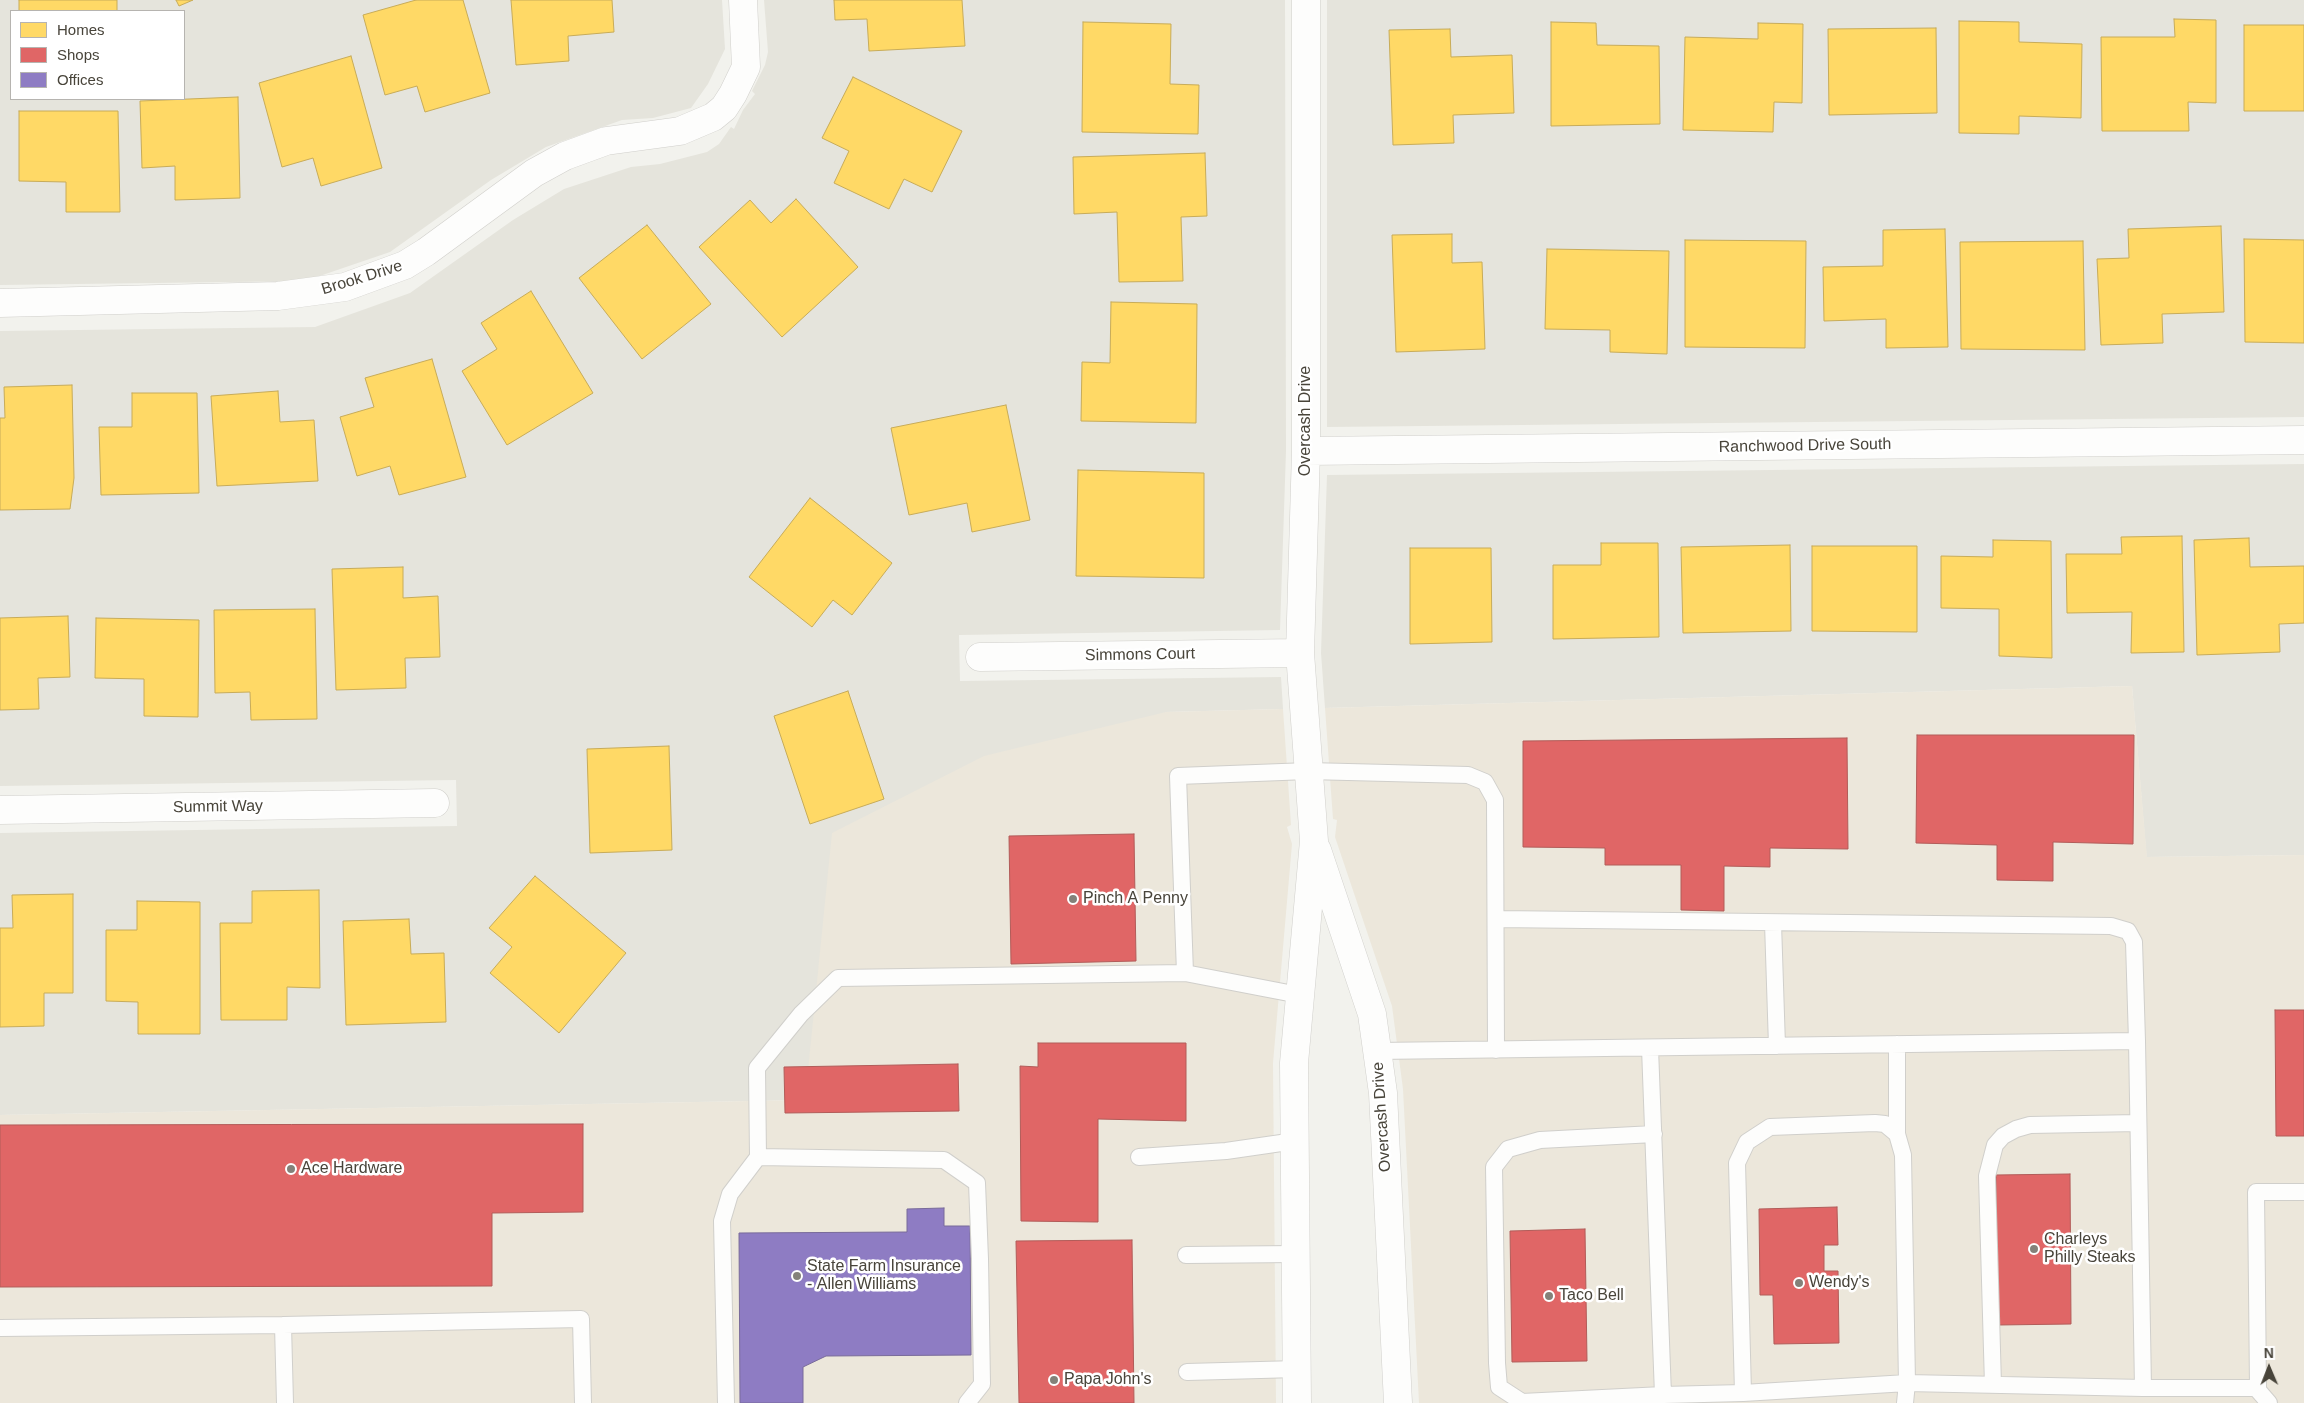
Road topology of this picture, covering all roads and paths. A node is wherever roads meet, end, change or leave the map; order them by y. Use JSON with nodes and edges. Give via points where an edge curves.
{"nodes":[{"id":1,"x":743,"y":0,"type":"edge"},
{"id":2,"x":1306,"y":0,"type":"edge"},
{"id":3,"x":0,"y":303,"type":"edge"},
{"id":4,"x":2304,"y":440,"type":"edge"},
{"id":5,"x":1306,"y":451,"type":"junction"},
{"id":6,"x":1300,"y":653,"type":"junction"},
{"id":7,"x":980,"y":657,"type":"dead end"},
{"id":8,"x":1308,"y":771,"type":"junction"},
{"id":9,"x":435,"y":804,"type":"dead end"},
{"id":10,"x":0,"y":810,"type":"edge"},
{"id":11,"x":1314,"y":840,"type":"junction"},
{"id":12,"x":1497,"y":919,"type":"junction"},
{"id":13,"x":1773,"y":923,"type":"junction"},
{"id":14,"x":1185,"y":973,"type":"junction"},
{"id":15,"x":1299,"y":996,"type":"junction"},
{"id":16,"x":2137,"y":1041,"type":"junction"},
{"id":17,"x":1897,"y":1044,"type":"junction"},
{"id":18,"x":1777,"y":1046,"type":"junction"},
{"id":19,"x":1650,"y":1048,"type":"junction"},
{"id":20,"x":1496,"y":1050,"type":"junction"},
{"id":21,"x":1377,"y":1051,"type":"junction"},
{"id":22,"x":2138,"y":1123,"type":"junction"},
{"id":23,"x":1654,"y":1134,"type":"junction"},
{"id":24,"x":1897,"y":1134,"type":"junction"},
{"id":25,"x":1295,"y":1142,"type":"junction"},
{"id":26,"x":758,"y":1157,"type":"junction"},
{"id":27,"x":1139,"y":1157,"type":"dead end"},
{"id":28,"x":2304,"y":1192,"type":"edge"},
{"id":29,"x":1296,"y":1254,"type":"junction"},
{"id":30,"x":1186,"y":1255,"type":"dead end"},
{"id":31,"x":283,"y":1324,"type":"junction"},
{"id":32,"x":0,"y":1328,"type":"edge"},
{"id":33,"x":1297,"y":1369,"type":"junction"},
{"id":34,"x":1187,"y":1372,"type":"dead end"},
{"id":35,"x":1907,"y":1383,"type":"junction"},
{"id":36,"x":1994,"y":1386,"type":"junction"},
{"id":37,"x":2143,"y":1388,"type":"junction"},
{"id":38,"x":2256,"y":1388,"type":"junction"},
{"id":39,"x":1743,"y":1393,"type":"junction"},
{"id":40,"x":1663,"y":1395,"type":"junction"},
{"id":41,"x":285,"y":1403,"type":"edge"},
{"id":42,"x":583,"y":1403,"type":"edge"},
{"id":43,"x":726,"y":1403,"type":"edge"},
{"id":44,"x":967,"y":1403,"type":"edge"},
{"id":45,"x":1297,"y":1403,"type":"edge"},
{"id":46,"x":1398,"y":1403,"type":"edge"},
{"id":47,"x":1898,"y":1403,"type":"edge"},
{"id":48,"x":1905,"y":1403,"type":"edge"},
{"id":49,"x":2269,"y":1403,"type":"edge"}],
"edges":[{"from":1,"to":3,"type":"street","name":"Brook Drive","via":[[746,67],[733,94],[718,113],[680,131],[606,141],[566,156],[534,173],[405,265],[345,286],[278,296]]},
{"from":2,"to":5,"type":"street","name":"Overcash Drive"},
{"from":4,"to":5,"type":"street","name":"Ranchwood Drive South"},
{"from":5,"to":6,"type":"street","name":"Overcash Drive"},
{"from":6,"to":7,"type":"street","name":"Simmons Court"},
{"from":6,"to":8,"type":"street","name":"Overcash Drive"},
{"from":8,"to":11,"type":"street","name":"Overcash Drive"},
{"from":8,"to":12,"type":"lane","via":[[1468,775],[1485,782],[1495,800]]},
{"from":8,"to":14,"type":"lane","via":[[1178,776]]},
{"from":9,"to":10,"type":"street","name":"Summit Way"},
{"from":11,"to":15,"type":"street","name":"Overcash Drive"},
{"from":11,"to":21,"type":"street","name":"Overcash Drive","via":[[1372,1014]]},
{"from":12,"to":13,"type":"lane"},
{"from":12,"to":20,"type":"lane"},
{"from":13,"to":16,"type":"lane","via":[[2111,926],[2128,931],[2134,942]]},
{"from":13,"to":18,"type":"lane"},
{"from":14,"to":15,"type":"lane"},
{"from":14,"to":26,"type":"lane","via":[[838,978],[801,1014],[757,1068]]},
{"from":15,"to":25,"type":"street","name":"Overcash Drive","via":[[1294,1063]]},
{"from":16,"to":17,"type":"lane"},
{"from":16,"to":22,"type":"lane"},
{"from":17,"to":18,"type":"lane"},
{"from":17,"to":24,"type":"lane"},
{"from":18,"to":19,"type":"lane"},
{"from":19,"to":20,"type":"lane"},
{"from":19,"to":23,"type":"lane"},
{"from":20,"to":21,"type":"lane"},
{"from":21,"to":46,"type":"street","name":"Overcash Drive","via":[[1383,1093]]},
{"from":22,"to":36,"type":"lane","via":[[2030,1125],[2003,1136],[1995,1145],[1987,1176]]},
{"from":22,"to":37,"type":"lane"},
{"from":23,"to":40,"type":"lane"},
{"from":23,"to":40,"type":"lane","via":[[1540,1140],[1508,1148],[1494,1167],[1497,1362],[1499,1387],[1522,1402]]},
{"from":24,"to":35,"type":"lane","via":[[1902,1144],[1903,1163]]},
{"from":24,"to":39,"type":"lane","via":[[1885,1124],[1875,1123],[1770,1127],[1747,1142],[1736,1163]]},
{"from":25,"to":27,"type":"lane"},
{"from":25,"to":29,"type":"street","name":"Overcash Drive"},
{"from":26,"to":43,"type":"lane","via":[[730,1194],[722,1221]]},
{"from":26,"to":44,"type":"lane","via":[[944,1160],[977,1183],[982,1384]]},
{"from":28,"to":38,"type":"lane","via":[[2256,1192]]},
{"from":29,"to":30,"type":"lane"},
{"from":29,"to":33,"type":"street","name":"Overcash Drive"},
{"from":31,"to":32,"type":"lane"},
{"from":31,"to":41,"type":"lane"},
{"from":31,"to":42,"type":"lane","via":[[581,1319]]},
{"from":33,"to":34,"type":"lane"},
{"from":33,"to":45,"type":"street","name":"Overcash Drive"},
{"from":35,"to":36,"type":"lane"},
{"from":35,"to":39,"type":"lane"},
{"from":35,"to":47,"type":"lane"},
{"from":35,"to":48,"type":"lane"},
{"from":36,"to":37,"type":"lane"},
{"from":37,"to":38,"type":"lane"},
{"from":38,"to":49,"type":"lane"},
{"from":39,"to":40,"type":"lane"}]}
